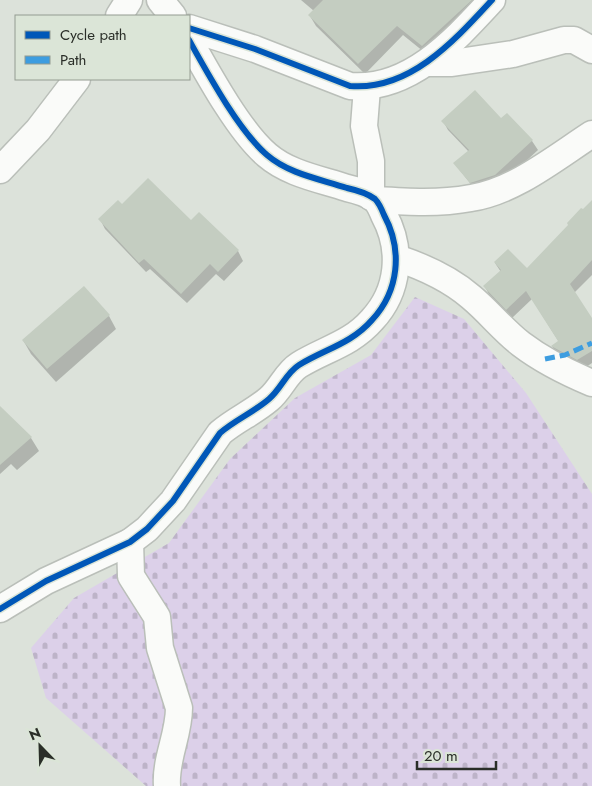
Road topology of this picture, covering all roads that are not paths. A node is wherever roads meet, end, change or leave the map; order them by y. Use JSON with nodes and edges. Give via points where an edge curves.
{"nodes":[{"id":1,"x":129,"y":0,"type":"edge"},
{"id":2,"x":160,"y":0,"type":"edge"},
{"id":3,"x":492,"y":0,"type":"edge"},
{"id":4,"x":120,"y":15,"type":"edge"},
{"id":5,"x":172,"y":15,"type":"edge"},
{"id":6,"x":190,"y":28,"type":"edge"},
{"id":7,"x":190,"y":42,"type":"edge"},
{"id":8,"x":592,"y":50,"type":"edge"},
{"id":9,"x":427,"y":63,"type":"junction"},
{"id":10,"x":76,"y":80,"type":"edge"},
{"id":11,"x":367,"y":88,"type":"junction"},
{"id":12,"x":592,"y":134,"type":"edge"},
{"id":13,"x":0,"y":170,"type":"edge"},
{"id":14,"x":373,"y":198,"type":"junction"},
{"id":15,"x":397,"y":258,"type":"junction"},
{"id":16,"x":592,"y":383,"type":"edge"},
{"id":17,"x":130,"y":542,"type":"junction"},
{"id":18,"x":0,"y":609,"type":"edge"},
{"id":19,"x":167,"y":786,"type":"edge"}],
"edges":[{"from":1,"to":4,"type":"street"},
{"from":2,"to":5,"type":"street"},
{"from":3,"to":9,"type":"street"},
{"from":6,"to":11,"type":"street","via":[[255,49],[350,86]]},
{"from":7,"to":14,"type":"street","via":[[249,137],[268,156],[289,170]]},
{"from":8,"to":9,"type":"street","via":[[574,40],[564,40],[513,54],[452,63]]},
{"from":9,"to":11,"type":"street","via":[[393,80]]},
{"from":10,"to":13,"type":"street","via":[[38,130]]},
{"from":11,"to":14,"type":"street","via":[[364,126]]},
{"from":12,"to":14,"type":"street","via":[[512,184],[473,198],[434,202]]},
{"from":14,"to":15,"type":"street","via":[[389,223]]},
{"from":15,"to":16,"type":"street","via":[[426,268],[447,280],[470,296],[522,345]]},
{"from":15,"to":17,"type":"street","via":[[397,268],[383,308],[372,321],[345,344],[297,366],[268,400],[229,425],[202,457],[173,501],[148,529]]},
{"from":17,"to":18,"type":"street","via":[[46,581]]},
{"from":17,"to":19,"type":"street","via":[[131,576],[157,617],[162,654],[179,708],[169,752]]}]}
